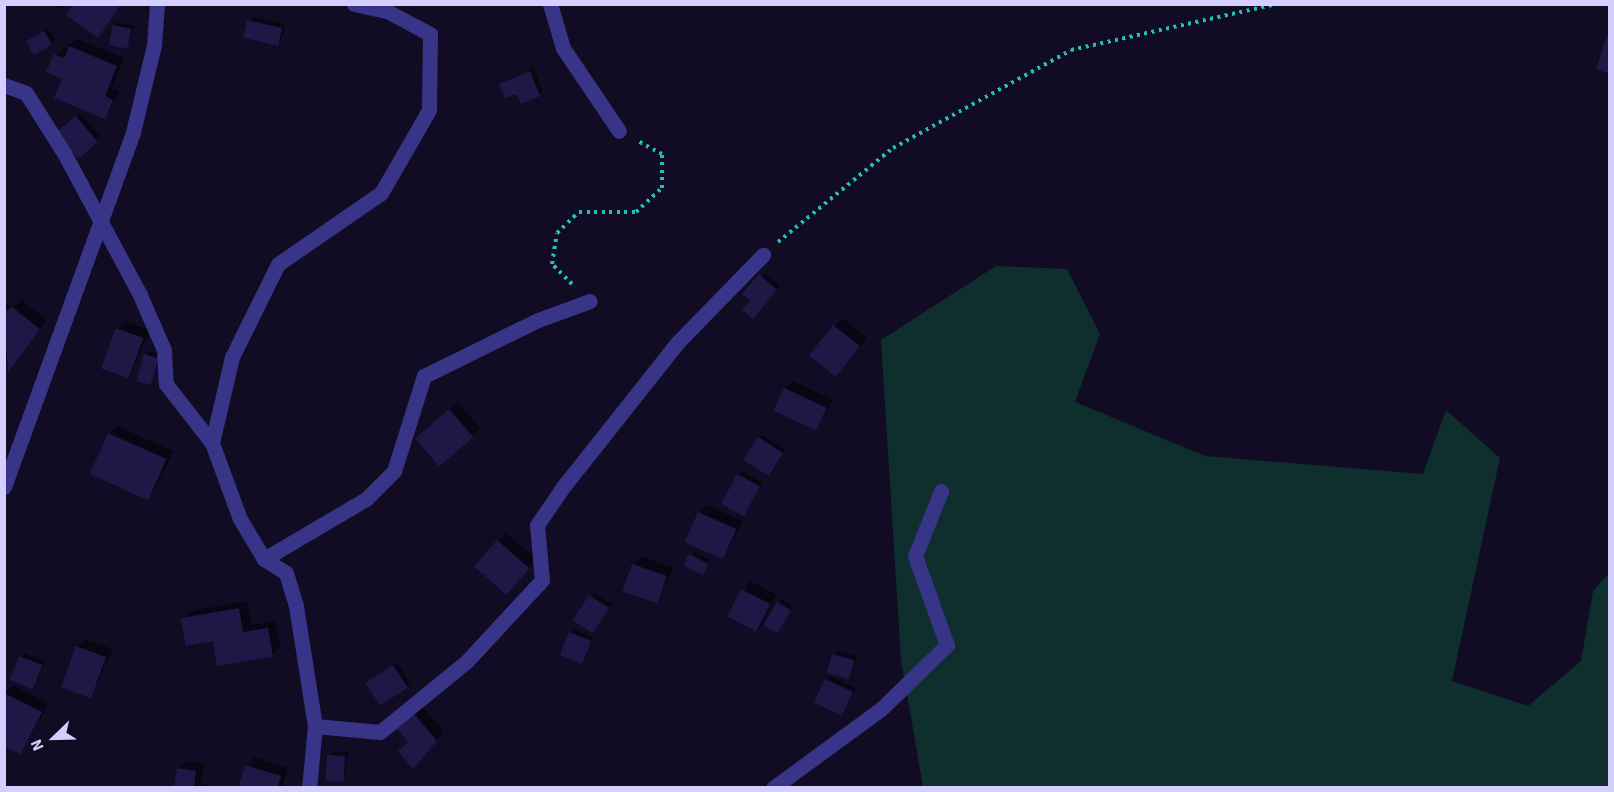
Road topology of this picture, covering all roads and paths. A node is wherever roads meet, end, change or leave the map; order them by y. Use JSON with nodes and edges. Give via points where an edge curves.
{"nodes":[{"id":1,"x":157,"y":4,"type":"edge"},
{"id":2,"x":354,"y":4,"type":"edge"},
{"id":3,"x":550,"y":4,"type":"edge"},
{"id":4,"x":1277,"y":4,"type":"edge"},
{"id":5,"x":4,"y":85,"type":"edge"},
{"id":6,"x":619,"y":131,"type":"joint"},
{"id":7,"x":100,"y":216,"type":"junction"},
{"id":8,"x":763,"y":255,"type":"joint"},
{"id":9,"x":590,"y":301,"type":"joint"},
{"id":10,"x":212,"y":442,"type":"junction"},
{"id":11,"x":4,"y":487,"type":"edge"},
{"id":12,"x":941,"y":491,"type":"dead end"},
{"id":13,"x":264,"y":559,"type":"junction"},
{"id":14,"x":315,"y":726,"type":"junction"},
{"id":15,"x":777,"y":786,"type":"edge"},
{"id":16,"x":309,"y":788,"type":"edge"}],
"edges":[{"from":1,"to":7,"type":"street","via":[[154,45],[134,132]]},
{"from":2,"to":10,"type":"street","via":[[387,11],[430,34],[429,110],[381,193],[278,264],[232,357]]},
{"from":3,"to":6,"type":"street","via":[[563,48]]},
{"from":4,"to":8,"type":"path","via":[[1071,50],[893,148]]},
{"from":5,"to":7,"type":"street","via":[[26,93]]},
{"from":6,"to":9,"type":"path","via":[[662,154],[662,188],[636,212],[579,212],[557,233],[552,264]]},
{"from":7,"to":10,"type":"street","via":[[164,350],[166,384]]},
{"from":7,"to":11,"type":"street"},
{"from":8,"to":14,"type":"street","via":[[678,342],[563,487],[537,525],[542,580],[467,661],[380,732]]},
{"from":9,"to":13,"type":"street","via":[[424,376],[394,471],[366,499]]},
{"from":10,"to":13,"type":"street","via":[[231,499]]},
{"from":12,"to":15,"type":"street","via":[[915,556],[947,645],[881,709]]},
{"from":13,"to":14,"type":"street","via":[[286,573],[296,606]]},
{"from":14,"to":16,"type":"street"}]}
